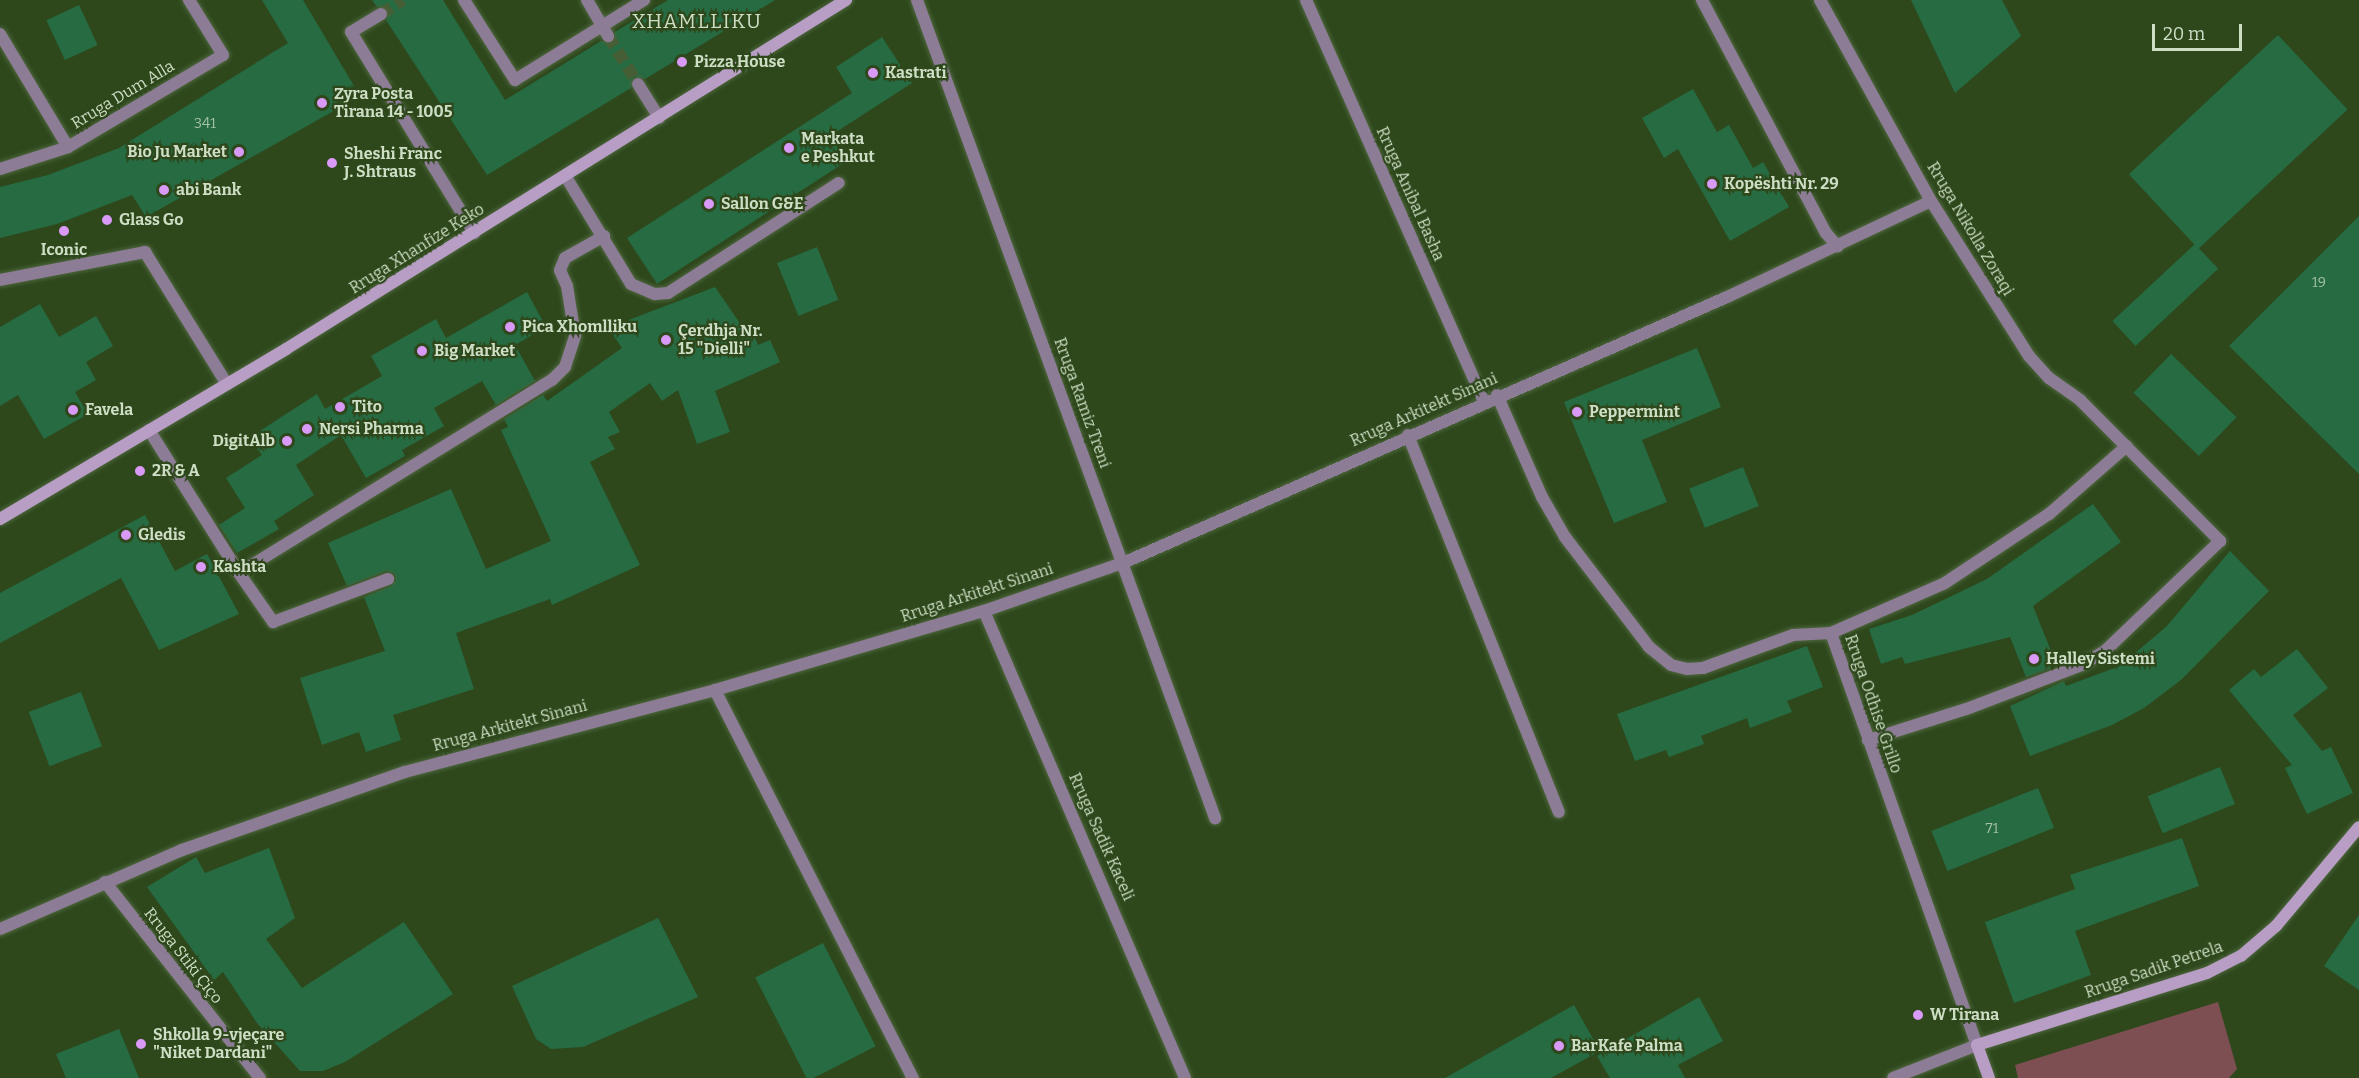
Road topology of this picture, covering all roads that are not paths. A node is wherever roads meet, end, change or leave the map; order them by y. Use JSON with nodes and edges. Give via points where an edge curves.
{"nodes":[{"id":1,"x":189,"y":0,"type":"edge"},
{"id":2,"x":464,"y":0,"type":"edge"},
{"id":3,"x":586,"y":0,"type":"edge"},
{"id":4,"x":644,"y":0,"type":"edge"},
{"id":5,"x":846,"y":0,"type":"edge"},
{"id":6,"x":917,"y":0,"type":"edge"},
{"id":7,"x":1306,"y":0,"type":"edge"},
{"id":8,"x":1702,"y":0,"type":"edge"},
{"id":9,"x":1820,"y":0,"type":"edge"},
{"id":10,"x":381,"y":14,"type":"tunnel mouth"},
{"id":11,"x":605,"y":31,"type":"junction"},
{"id":12,"x":0,"y":33,"type":"edge"},
{"id":13,"x":638,"y":84,"type":"tunnel mouth"},
{"id":14,"x":659,"y":118,"type":"junction"},
{"id":15,"x":68,"y":147,"type":"junction"},
{"id":16,"x":0,"y":169,"type":"edge"},
{"id":17,"x":566,"y":177,"type":"junction"},
{"id":18,"x":839,"y":183,"type":"dead end"},
{"id":19,"x":1931,"y":201,"type":"junction"},
{"id":20,"x":474,"y":233,"type":"junction"},
{"id":21,"x":604,"y":236,"type":"junction"},
{"id":22,"x":1838,"y":247,"type":"junction"},
{"id":23,"x":0,"y":280,"type":"edge"},
{"id":24,"x":227,"y":384,"type":"junction"},
{"id":25,"x":1497,"y":395,"type":"junction"},
{"id":26,"x":1484,"y":401,"type":"junction"},
{"id":27,"x":149,"y":430,"type":"junction"},
{"id":28,"x":1408,"y":435,"type":"junction"},
{"id":29,"x":2127,"y":446,"type":"junction"},
{"id":30,"x":0,"y":519,"type":"edge"},
{"id":31,"x":1124,"y":562,"type":"junction"},
{"id":32,"x":239,"y":573,"type":"junction"},
{"id":33,"x":388,"y":579,"type":"dead end"},
{"id":34,"x":984,"y":610,"type":"junction"},
{"id":35,"x":1831,"y":633,"type":"junction"},
{"id":36,"x":715,"y":690,"type":"junction"},
{"id":37,"x":1868,"y":740,"type":"junction"},
{"id":38,"x":1559,"y":812,"type":"dead end"},
{"id":39,"x":1215,"y":818,"type":"dead end"},
{"id":40,"x":2359,"y":826,"type":"edge"},
{"id":41,"x":105,"y":882,"type":"junction"},
{"id":42,"x":0,"y":929,"type":"edge"},
{"id":43,"x":1977,"y":1045,"type":"junction"},
{"id":44,"x":260,"y":1078,"type":"edge"},
{"id":45,"x":913,"y":1078,"type":"edge"},
{"id":46,"x":1185,"y":1078,"type":"edge"},
{"id":47,"x":1893,"y":1078,"type":"edge"},
{"id":48,"x":1989,"y":1078,"type":"edge"}],
"edges":[{"from":1,"to":15,"type":"street","name":"Rruga Dum Alla","via":[[223,55]]},
{"from":2,"to":11,"type":"street","via":[[515,80]]},
{"from":3,"to":11,"type":"street"},
{"from":4,"to":11,"type":"street"},
{"from":5,"to":14,"type":"main road","name":"Rruga Xhanfize Keko"},
{"from":6,"to":31,"type":"street","name":"Rruga Ramiz Treni"},
{"from":7,"to":26,"type":"street","name":"Rruga Anibal Basha"},
{"from":8,"to":22,"type":"street","via":[[1826,233]]},
{"from":9,"to":19,"type":"street","name":"Rruga Nikolla Zoraqi"},
{"from":10,"to":20,"type":"street","via":[[351,32]]},
{"from":12,"to":15,"type":"street","name":"Rruga Dum Alla"},
{"from":13,"to":14,"type":"street"},
{"from":14,"to":17,"type":"main road","name":"Rruga Xhanfize Keko"},
{"from":15,"to":16,"type":"street"},
{"from":17,"to":20,"type":"main road","name":"Rruga Xhanfize Keko"},
{"from":17,"to":21,"type":"street"},
{"from":18,"to":21,"type":"street","via":[[668,293],[641,291],[632,284]]},
{"from":19,"to":22,"type":"street","name":"Rruga Arkitekt Sinani"},
{"from":19,"to":29,"type":"street","name":"Rruga Nikolla Zoraqi","via":[[2029,356]]},
{"from":20,"to":24,"type":"main road","name":"Rruga Xhanfize Keko"},
{"from":21,"to":32,"type":"street","via":[[565,258],[560,270],[567,286],[574,336],[565,367],[552,380]]},
{"from":22,"to":25,"type":"street","name":"Rruga Arkitekt Sinani"},
{"from":23,"to":24,"type":"street","via":[[145,252]]},
{"from":24,"to":27,"type":"main road","name":"Rruga Xhanfize Keko"},
{"from":25,"to":26,"type":"street","name":"Rruga Arkitekt Sinani"},
{"from":25,"to":35,"type":"street","name":"Rruga Odhise Grillo","via":[[1542,497],[1565,537],[1660,658],[1687,669],[1703,668],[1777,639]]},
{"from":26,"to":28,"type":"street","name":"Rruga Arkitekt Sinani"},
{"from":27,"to":30,"type":"main road","name":"Rruga Xhanfize Keko"},
{"from":27,"to":32,"type":"street"},
{"from":28,"to":31,"type":"street","name":"Rruga Arkitekt Sinani"},
{"from":28,"to":38,"type":"street"},
{"from":29,"to":35,"type":"street","via":[[2049,514],[1972,567]]},
{"from":29,"to":37,"type":"street","name":"Rruga Nikolla Zoraqi","via":[[2220,541],[2105,651],[2052,678]]},
{"from":31,"to":34,"type":"street","name":"Rruga Arkitekt Sinani"},
{"from":31,"to":39,"type":"street","name":"Rruga Ramiz Treni"},
{"from":32,"to":33,"type":"street","via":[[273,622]]},
{"from":34,"to":36,"type":"street","name":"Rruga Arkitekt Sinani"},
{"from":34,"to":46,"type":"street","name":"Rruga Sadik Kaceli"},
{"from":35,"to":37,"type":"street","name":"Rruga Odhise Grillo"},
{"from":36,"to":41,"type":"street","name":"Rruga Arkitekt Sinani","via":[[405,772],[182,850]]},
{"from":36,"to":45,"type":"street"},
{"from":37,"to":43,"type":"street","name":"Rruga Odhise Grillo"},
{"from":40,"to":43,"type":"main road","name":"Rruga Sadik Petrela","via":[[2276,926],[2225,966]]},
{"from":41,"to":42,"type":"street","name":"Rruga Arkitekt Sinani"},
{"from":41,"to":44,"type":"street","name":"Rruga Stiki Çiço"},
{"from":43,"to":47,"type":"street"},
{"from":43,"to":48,"type":"main road","name":"Rruga Odhise Grillo"}]}
